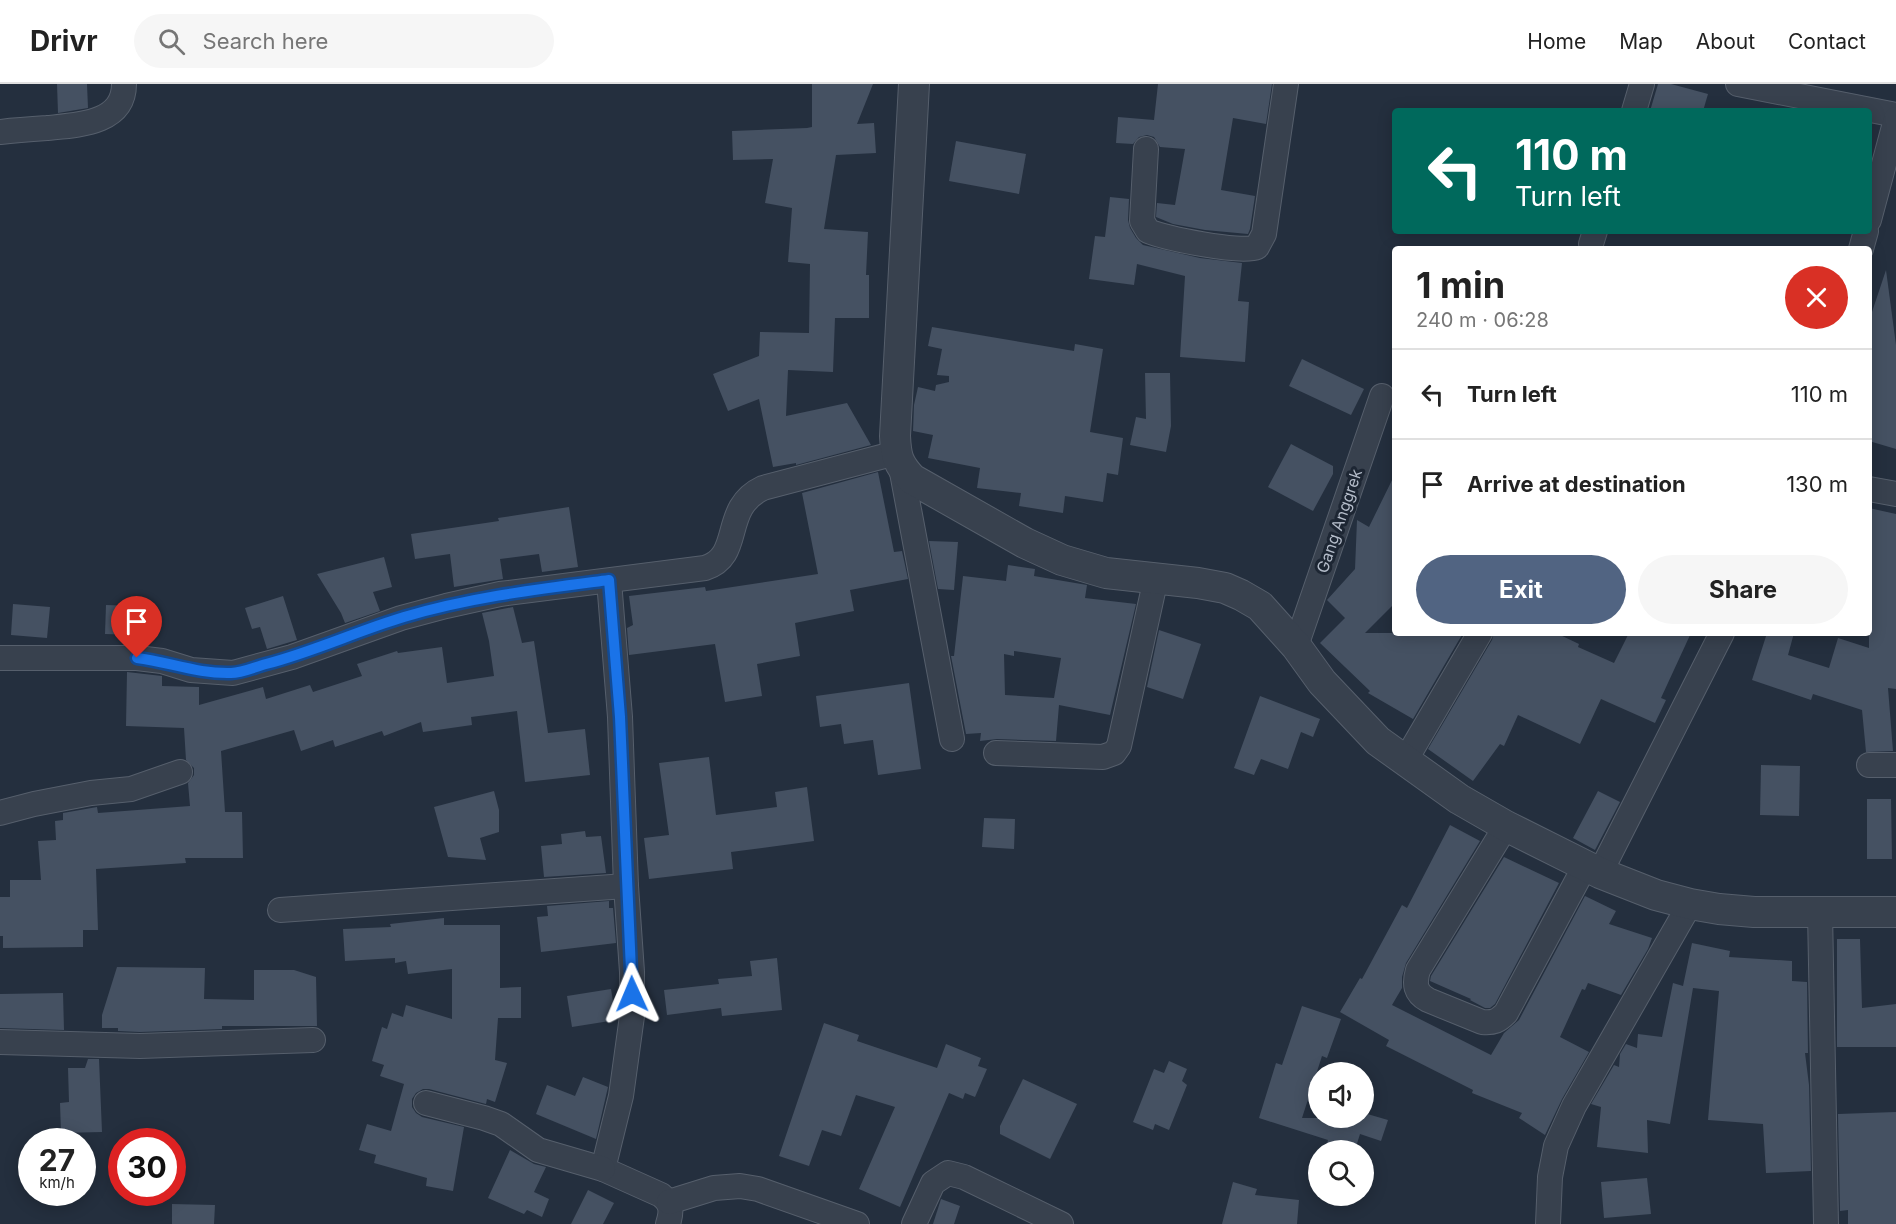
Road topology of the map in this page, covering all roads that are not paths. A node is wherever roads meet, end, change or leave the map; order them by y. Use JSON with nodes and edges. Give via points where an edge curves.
{"nodes":[{"id":1,"x":124,"y":84,"type":"edge"},
{"id":2,"x":914,"y":84,"type":"edge"},
{"id":3,"x":1286,"y":84,"type":"edge"},
{"id":4,"x":1642,"y":84,"type":"edge"},
{"id":5,"x":1738,"y":84,"type":"edge"},
{"id":6,"x":1635,"y":108,"type":"edge"},
{"id":7,"x":1860,"y":108,"type":"edge"},
{"id":8,"x":1872,"y":110,"type":"edge"},
{"id":9,"x":1896,"y":115,"type":"edge"},
{"id":10,"x":1896,"y":119,"type":"edge"},
{"id":11,"x":0,"y":132,"type":"edge"},
{"id":12,"x":1146,"y":149,"type":"dead end"},
{"id":13,"x":1872,"y":209,"type":"edge"},
{"id":14,"x":1382,"y":396,"type":"dead end"},
{"id":15,"x":898,"y":460,"type":"junction"},
{"id":16,"x":1872,"y":490,"type":"edge"},
{"id":17,"x":1896,"y":494,"type":"edge"},
{"id":18,"x":1156,"y":578,"type":"junction"},
{"id":19,"x":609,"y":580,"type":"junction"},
{"id":20,"x":1478,"y":636,"type":"edge"},
{"id":21,"x":1720,"y":636,"type":"edge"},
{"id":22,"x":1296,"y":646,"type":"junction"},
{"id":23,"x":0,"y":658,"type":"edge"},
{"id":24,"x":952,"y":739,"type":"dead end"},
{"id":25,"x":996,"y":753,"type":"dead end"},
{"id":26,"x":1405,"y":761,"type":"junction"},
{"id":27,"x":1869,"y":765,"type":"dead end"},
{"id":28,"x":1896,"y":765,"type":"edge"},
{"id":29,"x":180,"y":772,"type":"dead end"},
{"id":30,"x":0,"y":813,"type":"edge"},
{"id":31,"x":1506,"y":826,"type":"junction"},
{"id":32,"x":1593,"y":870,"type":"junction"},
{"id":33,"x":626,"y":886,"type":"junction"},
{"id":34,"x":1690,"y":904,"type":"junction"},
{"id":35,"x":280,"y":910,"type":"dead end"},
{"id":36,"x":1820,"y":912,"type":"junction"},
{"id":37,"x":1896,"y":912,"type":"edge"},
{"id":38,"x":313,"y":1040,"type":"dead end"},
{"id":39,"x":0,"y":1042,"type":"edge"},
{"id":40,"x":426,"y":1103,"type":"dead end"},
{"id":41,"x":603,"y":1169,"type":"junction"},
{"id":42,"x":668,"y":1213,"type":"edge"},
{"id":43,"x":857,"y":1224,"type":"edge"},
{"id":44,"x":914,"y":1224,"type":"edge"},
{"id":45,"x":1061,"y":1224,"type":"edge"},
{"id":46,"x":1548,"y":1224,"type":"edge"},
{"id":47,"x":1826,"y":1224,"type":"edge"}],
"edges":[{"from":1,"to":11,"type":"street","via":[[117,107],[89,123]]},
{"from":2,"to":15,"type":"street","via":[[895,436]]},
{"from":3,"to":12,"type":"street","via":[[1264,234],[1257,247],[1247,250],[1215,246],[1148,231],[1142,221]]},
{"from":4,"to":6,"type":"street"},
{"from":5,"to":7,"type":"street"},
{"from":8,"to":9,"type":"street"},
{"from":10,"to":13,"type":"street"},
{"from":14,"to":22,"type":"street","name":"Gang Anggrek"},
{"from":15,"to":18,"type":"street","via":[[912,479],[932,492],[1062,560],[1106,573]]},
{"from":15,"to":19,"type":"street","via":[[753,493],[738,511],[722,559],[714,565]]},
{"from":15,"to":24,"type":"street"},
{"from":16,"to":17,"type":"street"},
{"from":18,"to":22,"type":"street","via":[[1225,588],[1241,595],[1260,606]]},
{"from":18,"to":25,"type":"street","via":[[1119,746],[1114,753],[1103,757]]},
{"from":19,"to":23,"type":"street","via":[[500,594],[446,606],[233,673],[191,670],[137,658]]},
{"from":19,"to":33,"type":"street","via":[[620,717]]},
{"from":20,"to":26,"type":"street"},
{"from":21,"to":32,"type":"street"},
{"from":22,"to":26,"type":"street","via":[[1358,722]]},
{"from":26,"to":31,"type":"street"},
{"from":27,"to":28,"type":"street"},
{"from":29,"to":30,"type":"street","via":[[131,789],[91,793]]},
{"from":31,"to":32,"type":"street"},
{"from":31,"to":32,"type":"street","via":[[1418,970],[1415,979],[1420,996],[1482,1022],[1499,1020]]},
{"from":32,"to":34,"type":"street","via":[[1626,885]]},
{"from":33,"to":35,"type":"street"},
{"from":33,"to":41,"type":"street","via":[[632,1016],[621,1096]]},
{"from":34,"to":36,"type":"street","via":[[1754,912]]},
{"from":34,"to":46,"type":"street","via":[[1574,1106],[1556,1146]]},
{"from":36,"to":37,"type":"street"},
{"from":36,"to":47,"type":"street"},
{"from":38,"to":39,"type":"street","via":[[140,1046]]},
{"from":40,"to":41,"type":"street","via":[[484,1118],[538,1150]]},
{"from":41,"to":42,"type":"street","via":[[661,1196]]},
{"from":42,"to":43,"type":"street","via":[[714,1188],[740,1186]]},
{"from":44,"to":45,"type":"street","via":[[933,1183],[948,1173]]}]}
